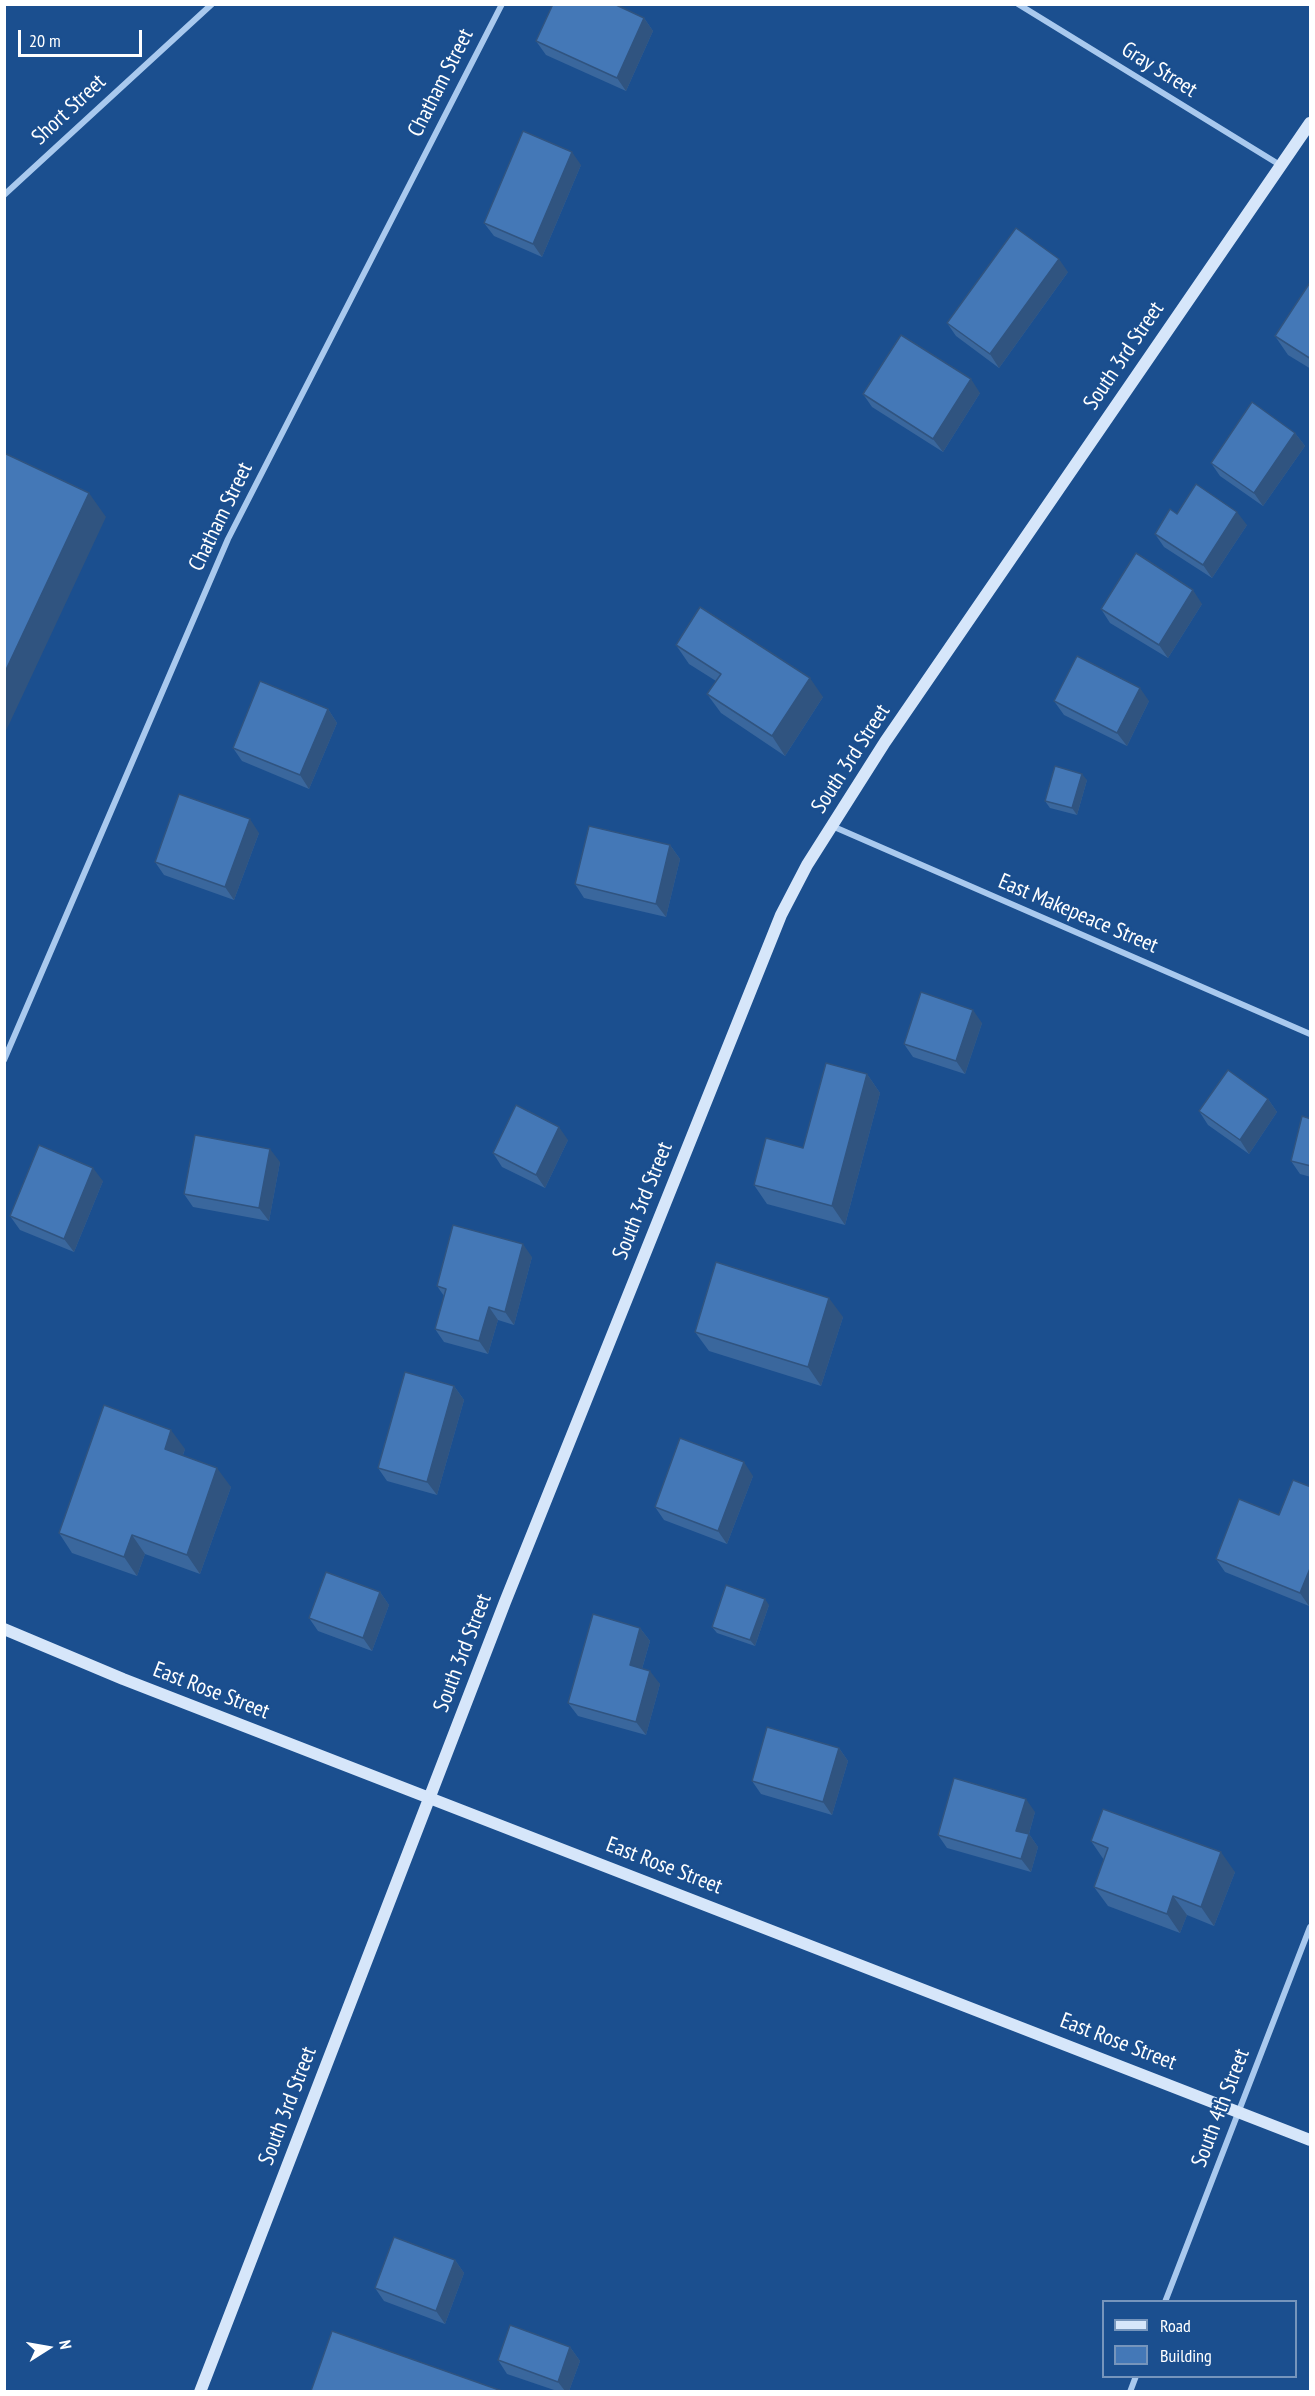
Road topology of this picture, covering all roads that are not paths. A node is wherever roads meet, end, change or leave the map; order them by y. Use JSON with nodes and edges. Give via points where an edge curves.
{"nodes":[{"id":1,"x":212,"y":4,"type":"edge"},
{"id":2,"x":502,"y":4,"type":"edge"},
{"id":3,"x":1018,"y":4,"type":"edge"},
{"id":4,"x":1311,"y":123,"type":"edge"},
{"id":5,"x":1280,"y":165,"type":"junction"},
{"id":6,"x":4,"y":195,"type":"edge"},
{"id":7,"x":832,"y":826,"type":"junction"},
{"id":8,"x":1311,"y":1034,"type":"edge"},
{"id":9,"x":4,"y":1060,"type":"edge"},
{"id":10,"x":4,"y":1629,"type":"edge"},
{"id":11,"x":430,"y":1798,"type":"junction"},
{"id":12,"x":1311,"y":1927,"type":"edge"},
{"id":13,"x":1239,"y":2111,"type":"junction"},
{"id":14,"x":1311,"y":2140,"type":"edge"},
{"id":15,"x":1165,"y":2300,"type":"edge"},
{"id":16,"x":200,"y":2391,"type":"edge"}],
"edges":[{"from":1,"to":6,"type":"street","name":"Short Street"},
{"from":2,"to":9,"type":"street","name":"Chatham Street","via":[[228,539]]},
{"from":3,"to":5,"type":"street","name":"Gray Street"},
{"from":4,"to":5,"type":"street","name":"South 3rd Street"},
{"from":5,"to":7,"type":"street","name":"South 3rd Street","via":[[885,742]]},
{"from":7,"to":8,"type":"street","name":"East Makepeace Street"},
{"from":7,"to":11,"type":"street","name":"South 3rd Street","via":[[781,915]]},
{"from":10,"to":11,"type":"street","name":"East Rose Street"},
{"from":11,"to":13,"type":"street","name":"East Rose Street"},
{"from":11,"to":16,"type":"street","name":"South 3rd Street"},
{"from":12,"to":13,"type":"street","name":"South 4th Street"},
{"from":13,"to":14,"type":"street","name":"East Rose Street"},
{"from":13,"to":15,"type":"street","name":"South 4th Street"}]}
